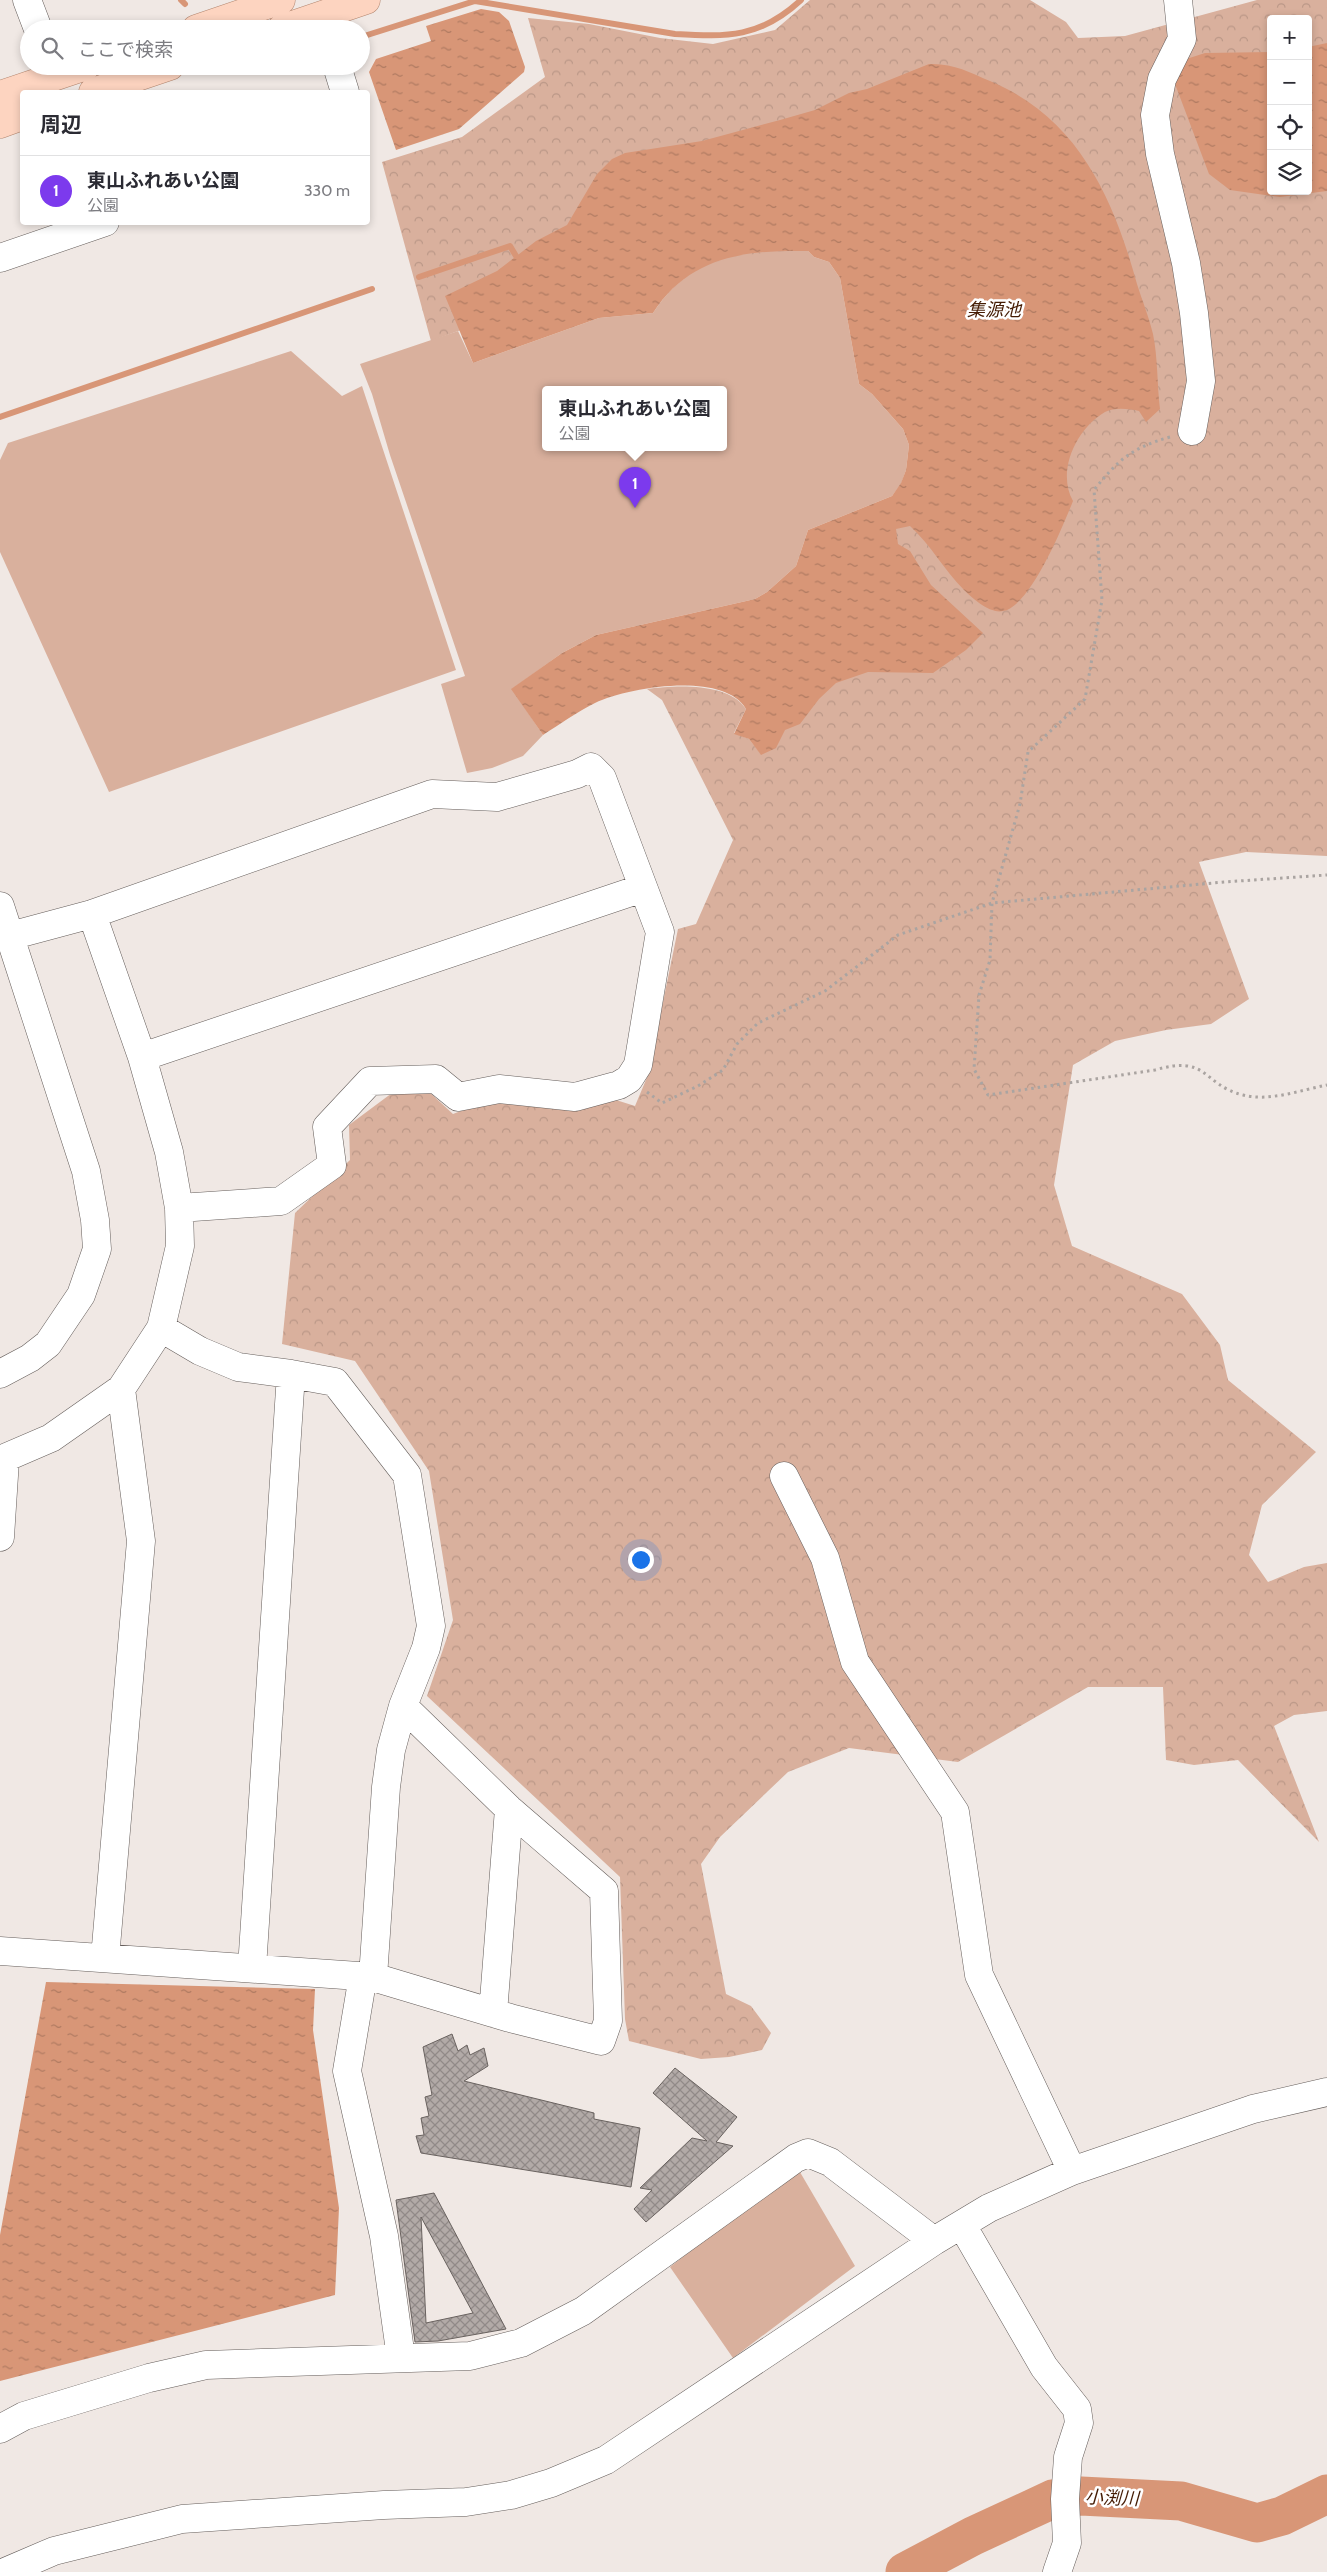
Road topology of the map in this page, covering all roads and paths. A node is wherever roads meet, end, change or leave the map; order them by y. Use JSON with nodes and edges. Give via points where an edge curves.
{"nodes":[{"id":1,"x":27,"y":0,"type":"edge"},
{"id":2,"x":281,"y":0,"type":"edge"},
{"id":3,"x":366,"y":0,"type":"edge"},
{"id":4,"x":1178,"y":0,"type":"edge"},
{"id":5,"x":35,"y":20,"type":"edge"},
{"id":6,"x":222,"y":20,"type":"edge"},
{"id":7,"x":327,"y":20,"type":"edge"},
{"id":8,"x":43,"y":75,"type":"edge"},
{"id":9,"x":143,"y":75,"type":"edge"},
{"id":10,"x":340,"y":75,"type":"edge"},
{"id":11,"x":99,"y":90,"type":"edge"},
{"id":12,"x":344,"y":90,"type":"edge"},
{"id":13,"x":0,"y":95,"type":"edge"},
{"id":14,"x":20,"y":117,"type":"edge"},
{"id":15,"x":0,"y":124,"type":"edge"},
{"id":16,"x":96,"y":225,"type":"edge"},
{"id":17,"x":0,"y":258,"type":"edge"},
{"id":18,"x":1192,"y":431,"type":"joint"},
{"id":19,"x":1327,"y":875,"type":"edge"},
{"id":20,"x":643,"y":888,"type":"junction"},
{"id":21,"x":992,"y":903,"type":"junction"},
{"id":22,"x":0,"y":906,"type":"edge"},
{"id":23,"x":92,"y":914,"type":"junction"},
{"id":24,"x":10,"y":936,"type":"junction"},
{"id":25,"x":142,"y":1057,"type":"junction"},
{"id":26,"x":629,"y":1079,"type":"junction"},
{"id":27,"x":1327,"y":1085,"type":"edge"},
{"id":28,"x":179,"y":1208,"type":"junction"},
{"id":29,"x":161,"y":1328,"type":"junction"},
{"id":30,"x":0,"y":1374,"type":"edge"},
{"id":31,"x":291,"y":1374,"type":"junction"},
{"id":32,"x":121,"y":1389,"type":"junction"},
{"id":33,"x":2,"y":1460,"type":"edge"},
{"id":34,"x":784,"y":1476,"type":"dead end"},
{"id":35,"x":0,"y":1537,"type":"edge"},
{"id":36,"x":403,"y":1706,"type":"junction"},
{"id":37,"x":509,"y":1809,"type":"junction"},
{"id":38,"x":0,"y":1951,"type":"edge"},
{"id":39,"x":105,"y":1958,"type":"junction"},
{"id":40,"x":252,"y":1968,"type":"junction"},
{"id":41,"x":368,"y":1976,"type":"junction"},
{"id":42,"x":493,"y":2013,"type":"junction"},
{"id":43,"x":1327,"y":2092,"type":"edge"},
{"id":44,"x":1072,"y":2171,"type":"junction"},
{"id":45,"x":962,"y":2225,"type":"junction"},
{"id":46,"x":934,"y":2241,"type":"junction"},
{"id":47,"x":401,"y":2358,"type":"junction"},
{"id":48,"x":0,"y":2429,"type":"edge"},
{"id":49,"x":5,"y":2572,"type":"edge"},
{"id":50,"x":1057,"y":2572,"type":"edge"}],
"edges":[{"from":1,"to":5,"type":"street"},
{"from":2,"to":6,"type":"main road"},
{"from":3,"to":7,"type":"main road"},
{"from":4,"to":18,"type":"street","via":[[1182,39],[1162,79],[1155,115],[1160,154],[1186,262],[1194,313],[1200,381]]},
{"from":8,"to":13,"type":"main road"},
{"from":9,"to":11,"type":"main road"},
{"from":10,"to":12,"type":"street"},
{"from":14,"to":15,"type":"main road"},
{"from":16,"to":17,"type":"street"},
{"from":18,"to":21,"type":"path","via":[[1152,442],[1118,461],[1094,490],[1102,600],[1085,700],[1028,752],[1020,804]]},
{"from":19,"to":21,"type":"path"},
{"from":20,"to":23,"type":"street","via":[[602,778],[591,767],[497,797],[432,794]]},
{"from":20,"to":25,"type":"street"},
{"from":20,"to":26,"type":"street","via":[[660,932],[638,1065]]},
{"from":21,"to":26,"type":"path","via":[[898,935],[825,991],[758,1023],[737,1044],[722,1070],[662,1104]]},
{"from":21,"to":27,"type":"path","via":[[990,960],[979,995],[974,1069],[988,1096],[1155,1070],[1174,1064],[1199,1068],[1241,1095],[1260,1098]]},
{"from":22,"to":24,"type":"street"},
{"from":23,"to":24,"type":"street"},
{"from":23,"to":25,"type":"street"},
{"from":24,"to":30,"type":"street","via":[[86,1172],[97,1249],[81,1295],[48,1344]]},
{"from":25,"to":28,"type":"street","via":[[169,1152]]},
{"from":26,"to":28,"type":"street","via":[[619,1085],[575,1097],[499,1089],[458,1096],[436,1078],[370,1081],[327,1127],[332,1165],[281,1201]]},
{"from":28,"to":29,"type":"street","via":[[180,1246]]},
{"from":29,"to":31,"type":"street","via":[[200,1351],[238,1367]]},
{"from":29,"to":32,"type":"street"},
{"from":31,"to":36,"type":"street","via":[[335,1382],[406,1475],[431,1626],[426,1648]]},
{"from":31,"to":40,"type":"street"},
{"from":32,"to":33,"type":"street","via":[[51,1438]]},
{"from":32,"to":39,"type":"street","via":[[141,1541]]},
{"from":33,"to":35,"type":"street"},
{"from":34,"to":44,"type":"street","via":[[825,1558],[855,1662],[955,1812],[979,1975]]},
{"from":36,"to":37,"type":"street"},
{"from":36,"to":41,"type":"street","via":[[391,1750],[386,1786]]},
{"from":37,"to":42,"type":"street"},
{"from":37,"to":42,"type":"street","via":[[604,1891],[608,2021],[601,2041]]},
{"from":38,"to":39,"type":"street"},
{"from":39,"to":40,"type":"street"},
{"from":40,"to":41,"type":"street"},
{"from":41,"to":42,"type":"street"},
{"from":41,"to":47,"type":"street","via":[[347,2071],[384,2236]]},
{"from":43,"to":44,"type":"street","via":[[1253,2109]]},
{"from":44,"to":45,"type":"street","via":[[989,2208]]},
{"from":45,"to":46,"type":"street"},
{"from":45,"to":50,"type":"street","via":[[1044,2367],[1077,2409],[1079,2423],[1068,2457],[1067,2543]]},
{"from":46,"to":47,"type":"street","via":[[830,2162],[808,2153],[796,2158],[576,2315],[521,2343],[470,2356]]},
{"from":46,"to":49,"type":"street","via":[[606,2460],[551,2483],[512,2495],[466,2502],[182,2519],[54,2551]]},
{"from":47,"to":48,"type":"street","via":[[206,2365],[149,2378],[24,2416]]}]}
